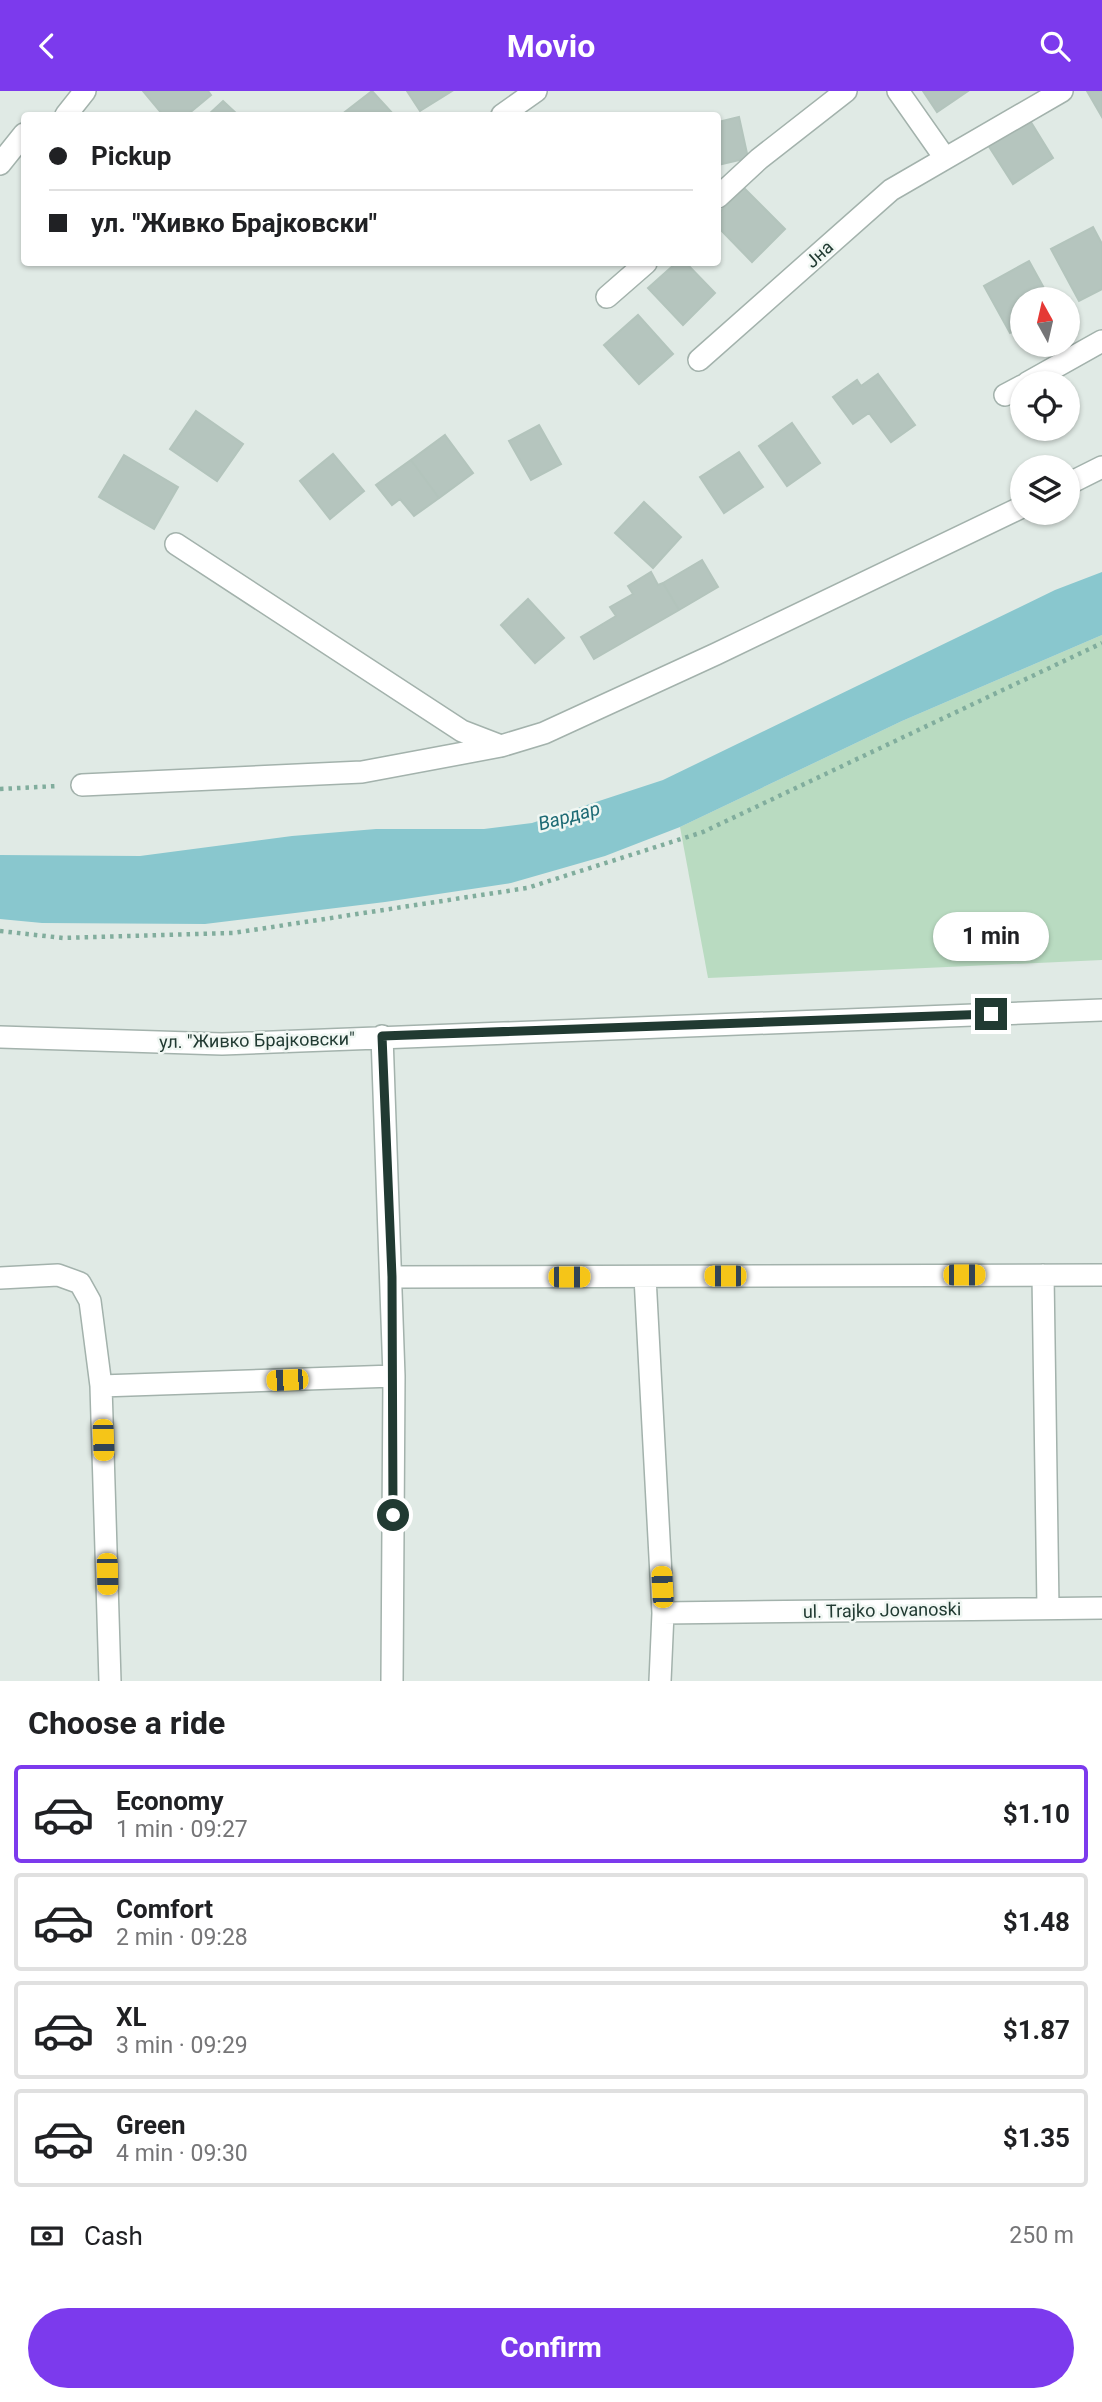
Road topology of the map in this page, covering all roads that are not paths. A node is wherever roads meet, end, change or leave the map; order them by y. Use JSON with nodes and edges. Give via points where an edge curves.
{"nodes":[{"id":1,"x":85,"y":91,"type":"edge"},
{"id":2,"x":536,"y":91,"type":"edge"},
{"id":3,"x":846,"y":91,"type":"edge"},
{"id":4,"x":898,"y":91,"type":"edge"},
{"id":5,"x":1062,"y":91,"type":"edge"},
{"id":6,"x":68,"y":112,"type":"edge"},
{"id":7,"x":506,"y":112,"type":"edge"},
{"id":8,"x":21,"y":138,"type":"edge"},
{"id":9,"x":945,"y":158,"type":"junction"},
{"id":10,"x":0,"y":164,"type":"edge"},
{"id":11,"x":721,"y":194,"type":"edge"},
{"id":12,"x":643,"y":266,"type":"edge"},
{"id":13,"x":607,"y":297,"type":"dead end"},
{"id":14,"x":1102,"y":341,"type":"edge"},
{"id":15,"x":699,"y":360,"type":"dead end"},
{"id":16,"x":1048,"y":371,"type":"edge"},
{"id":17,"x":1102,"y":467,"type":"edge"},
{"id":18,"x":1080,"y":478,"type":"edge"},
{"id":19,"x":1010,"y":513,"type":"edge"},
{"id":20,"x":176,"y":544,"type":"dead end"},
{"id":21,"x":500,"y":746,"type":"junction"},
{"id":22,"x":82,"y":785,"type":"road end"},
{"id":23,"x":1102,"y":1010,"type":"edge"},
{"id":24,"x":382,"y":1036,"type":"junction"},
{"id":25,"x":0,"y":1038,"type":"edge"},
{"id":26,"x":1043,"y":1275,"type":"junction"},
{"id":27,"x":1102,"y":1275,"type":"edge"},
{"id":28,"x":392,"y":1277,"type":"junction"},
{"id":29,"x":645,"y":1277,"type":"junction"},
{"id":30,"x":0,"y":1278,"type":"edge"},
{"id":31,"x":394,"y":1376,"type":"junction"},
{"id":32,"x":101,"y":1386,"type":"junction"},
{"id":33,"x":1048,"y":1608,"type":"junction"},
{"id":34,"x":1102,"y":1608,"type":"edge"},
{"id":35,"x":663,"y":1613,"type":"junction"},
{"id":36,"x":110,"y":1681,"type":"edge"},
{"id":37,"x":392,"y":1681,"type":"edge"},
{"id":38,"x":660,"y":1681,"type":"edge"}],
"edges":[{"from":1,"to":6,"type":"street"},
{"from":2,"to":7,"type":"street"},
{"from":3,"to":11,"type":"street"},
{"from":4,"to":9,"type":"street"},
{"from":5,"to":9,"type":"street","name":"Јна"},
{"from":8,"to":10,"type":"street"},
{"from":9,"to":15,"type":"street","name":"Јна","via":[[891,190]]},
{"from":12,"to":13,"type":"street"},
{"from":14,"to":16,"type":"street"},
{"from":17,"to":18,"type":"street"},
{"from":19,"to":21,"type":"street","via":[[544,733]]},
{"from":20,"to":21,"type":"street","via":[[462,731]]},
{"from":21,"to":22,"type":"street","via":[[362,772]]},
{"from":23,"to":24,"type":"street","name":"ул. \"Живко Брајковски\""},
{"from":24,"to":25,"type":"street","name":"ул. \"Живко Брајковски\"","via":[[222,1044]]},
{"from":24,"to":28,"type":"street"},
{"from":26,"to":27,"type":"street"},
{"from":26,"to":29,"type":"street"},
{"from":26,"to":33,"type":"street"},
{"from":28,"to":29,"type":"street"},
{"from":28,"to":31,"type":"street"},
{"from":29,"to":35,"type":"street"},
{"from":30,"to":32,"type":"street","via":[[58,1275],[80,1283],[90,1301]]},
{"from":31,"to":32,"type":"street"},
{"from":31,"to":37,"type":"street"},
{"from":32,"to":36,"type":"street"},
{"from":33,"to":34,"type":"street","name":"ul. Trajko Jovanoski"},
{"from":33,"to":35,"type":"street","name":"ul. Trajko Jovanoski"},
{"from":35,"to":38,"type":"street"}]}
